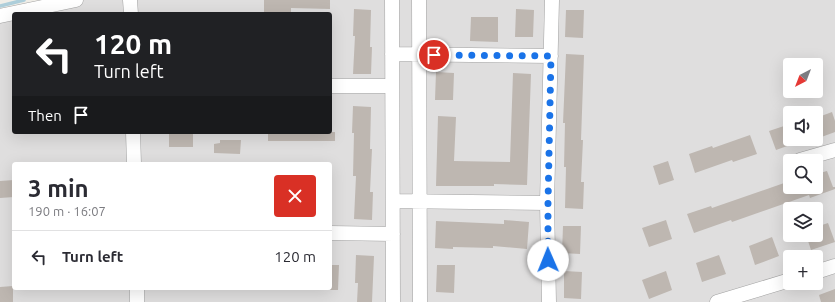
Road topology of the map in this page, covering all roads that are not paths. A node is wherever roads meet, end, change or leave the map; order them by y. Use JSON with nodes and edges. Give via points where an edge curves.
{"nodes":[{"id":1,"x":76,"y":0,"type":"edge"},
{"id":2,"x":130,"y":0,"type":"edge"},
{"id":3,"x":392,"y":0,"type":"edge"},
{"id":4,"x":419,"y":0,"type":"edge"},
{"id":5,"x":552,"y":0,"type":"edge"},
{"id":6,"x":19,"y":12,"type":"edge"},
{"id":7,"x":131,"y":12,"type":"edge"},
{"id":8,"x":12,"y":13,"type":"edge"},
{"id":9,"x":0,"y":16,"type":"edge"},
{"id":10,"x":392,"y":54,"type":"junction"},
{"id":11,"x":419,"y":54,"type":"junction"},
{"id":12,"x":551,"y":56,"type":"junction"},
{"id":13,"x":332,"y":86,"type":"edge"},
{"id":14,"x":392,"y":86,"type":"junction"},
{"id":15,"x":134,"y":134,"type":"edge"},
{"id":16,"x":835,"y":150,"type":"edge"},
{"id":17,"x":821,"y":154,"type":"edge"},
{"id":18,"x":134,"y":162,"type":"edge"},
{"id":19,"x":393,"y":201,"type":"junction"},
{"id":20,"x":420,"y":202,"type":"junction"},
{"id":21,"x":548,"y":203,"type":"junction"},
{"id":22,"x":332,"y":233,"type":"edge"},
{"id":23,"x":393,"y":234,"type":"junction"},
{"id":24,"x":835,"y":266,"type":"edge"},
{"id":25,"x":823,"y":270,"type":"edge"},
{"id":26,"x":783,"y":282,"type":"edge"},
{"id":27,"x":137,"y":290,"type":"edge"},
{"id":28,"x":137,"y":302,"type":"edge"},
{"id":29,"x":393,"y":302,"type":"edge"},
{"id":30,"x":420,"y":302,"type":"edge"},
{"id":31,"x":549,"y":302,"type":"edge"},
{"id":32,"x":717,"y":302,"type":"edge"}],
"edges":[{"from":1,"to":6,"type":"street"},
{"from":2,"to":7,"type":"street"},
{"from":3,"to":10,"type":"street"},
{"from":4,"to":11,"type":"street"},
{"from":5,"to":12,"type":"street"},
{"from":8,"to":9,"type":"street"},
{"from":10,"to":11,"type":"street"},
{"from":10,"to":14,"type":"street"},
{"from":11,"to":12,"type":"street"},
{"from":11,"to":20,"type":"street"},
{"from":12,"to":21,"type":"street"},
{"from":13,"to":14,"type":"street"},
{"from":14,"to":19,"type":"street"},
{"from":15,"to":18,"type":"street"},
{"from":16,"to":17,"type":"street"},
{"from":19,"to":20,"type":"street"},
{"from":19,"to":23,"type":"street"},
{"from":20,"to":21,"type":"street"},
{"from":20,"to":30,"type":"street"},
{"from":21,"to":31,"type":"street"},
{"from":22,"to":23,"type":"street"},
{"from":23,"to":29,"type":"street"},
{"from":24,"to":25,"type":"street"},
{"from":26,"to":32,"type":"street"},
{"from":27,"to":28,"type":"street"}]}
